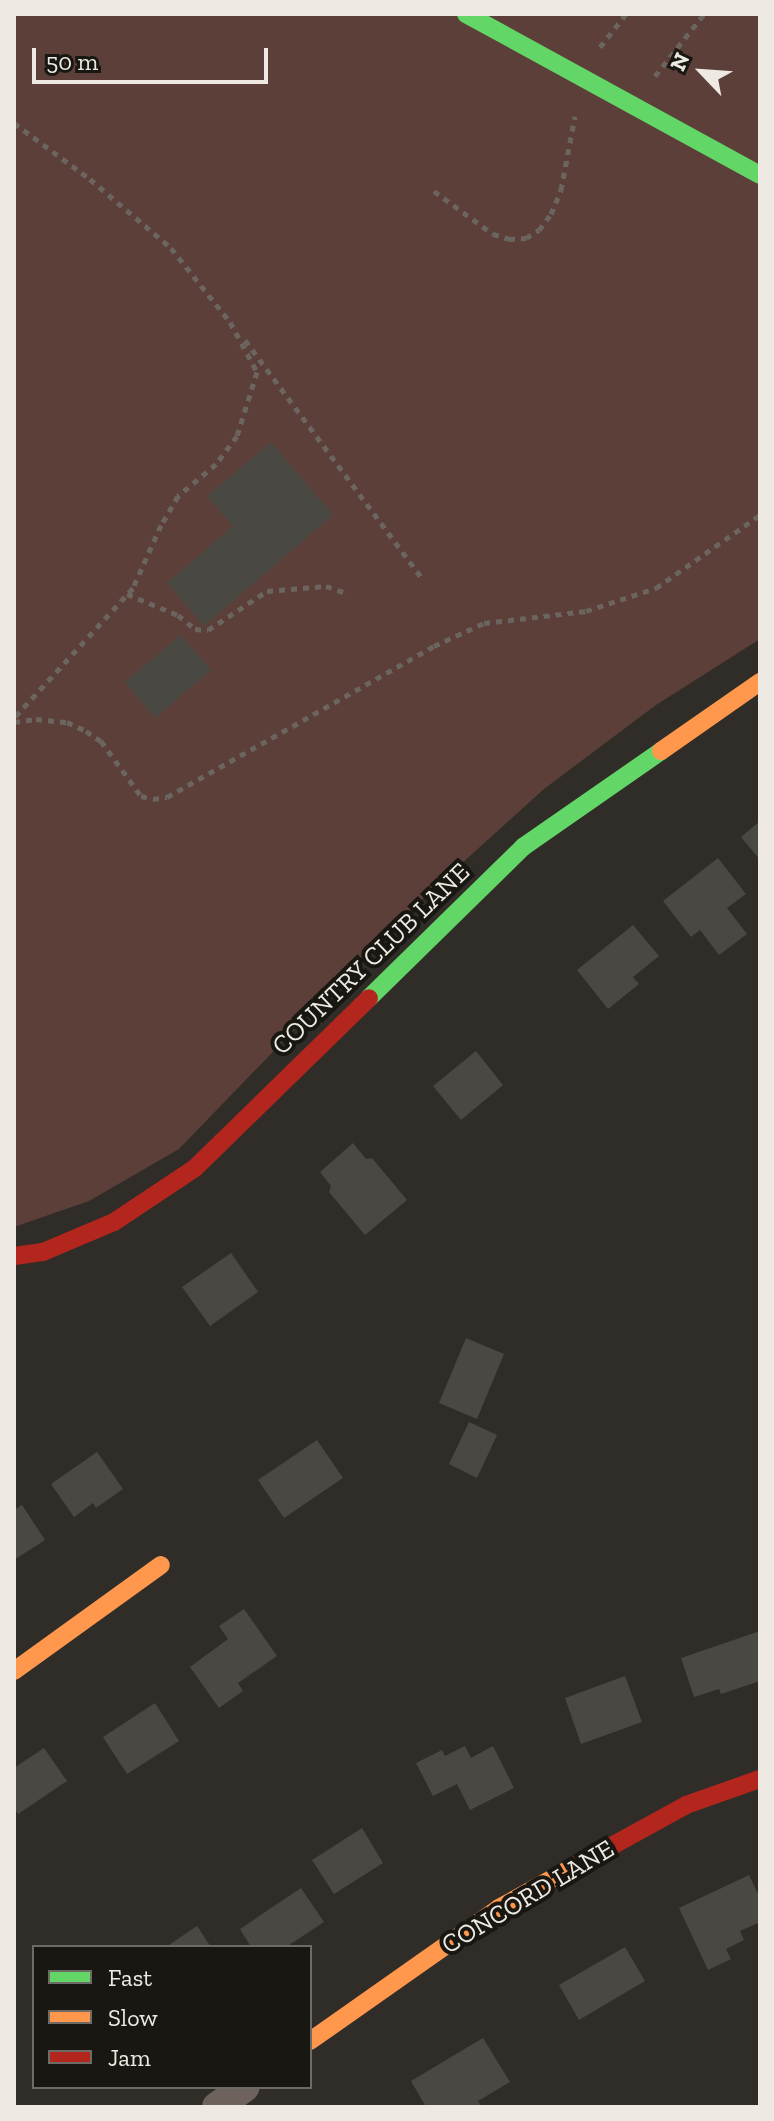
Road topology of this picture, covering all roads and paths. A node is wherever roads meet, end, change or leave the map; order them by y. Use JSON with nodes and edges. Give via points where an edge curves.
{"nodes":[{"id":1,"x":466,"y":14,"type":"edge"},
{"id":2,"x":626,"y":14,"type":"edge"},
{"id":3,"x":704,"y":14,"type":"edge"},
{"id":4,"x":585,"y":80,"type":"junction"},
{"id":5,"x":634,"y":106,"type":"junction"},
{"id":6,"x":14,"y":123,"type":"edge"},
{"id":7,"x":760,"y":175,"type":"edge"},
{"id":8,"x":434,"y":191,"type":"dead end"},
{"id":9,"x":230,"y":322,"type":"junction"},
{"id":10,"x":760,"y":515,"type":"edge"},
{"id":11,"x":423,"y":580,"type":"dead end"},
{"id":12,"x":127,"y":594,"type":"junction"},
{"id":13,"x":349,"y":594,"type":"dead end"},
{"id":14,"x":760,"y":682,"type":"edge"},
{"id":15,"x":14,"y":720,"type":"edge"},
{"id":16,"x":14,"y":1256,"type":"edge"},
{"id":17,"x":161,"y":1565,"type":"dead end"},
{"id":18,"x":14,"y":1671,"type":"edge"},
{"id":19,"x":760,"y":1779,"type":"edge"},
{"id":20,"x":312,"y":2040,"type":"edge"},
{"id":21,"x":242,"y":2089,"type":"edge"},
{"id":22,"x":217,"y":2107,"type":"edge"}],
"edges":[{"from":1,"to":4,"type":"street"},
{"from":2,"to":4,"type":"path","via":[[605,37]]},
{"from":3,"to":5,"type":"path"},
{"from":4,"to":5,"type":"street"},
{"from":4,"to":8,"type":"path","via":[[561,190],[539,230],[526,238],[493,234]]},
{"from":5,"to":7,"type":"street"},
{"from":6,"to":9,"type":"path","via":[[171,248]]},
{"from":9,"to":11,"type":"path"},
{"from":9,"to":12,"type":"path","via":[[257,372],[250,402],[237,436],[216,464],[178,496]]},
{"from":10,"to":15,"type":"path","via":[[656,588],[586,611],[484,623],[434,646],[167,797],[141,796],[101,741],[86,731],[67,722]]},
{"from":12,"to":13,"type":"path","via":[[178,615],[195,629],[208,630],[267,591],[326,586]]},
{"from":12,"to":15,"type":"path"},
{"from":14,"to":16,"type":"street","name":"COUNTRY CLUB LANE","via":[[523,847],[195,1168],[114,1222],[43,1252]]},
{"from":17,"to":18,"type":"street"},
{"from":19,"to":20,"type":"street","name":"CONCORD LANE","via":[[686,1805],[499,1908]]},
{"from":21,"to":22,"type":"street"}]}
